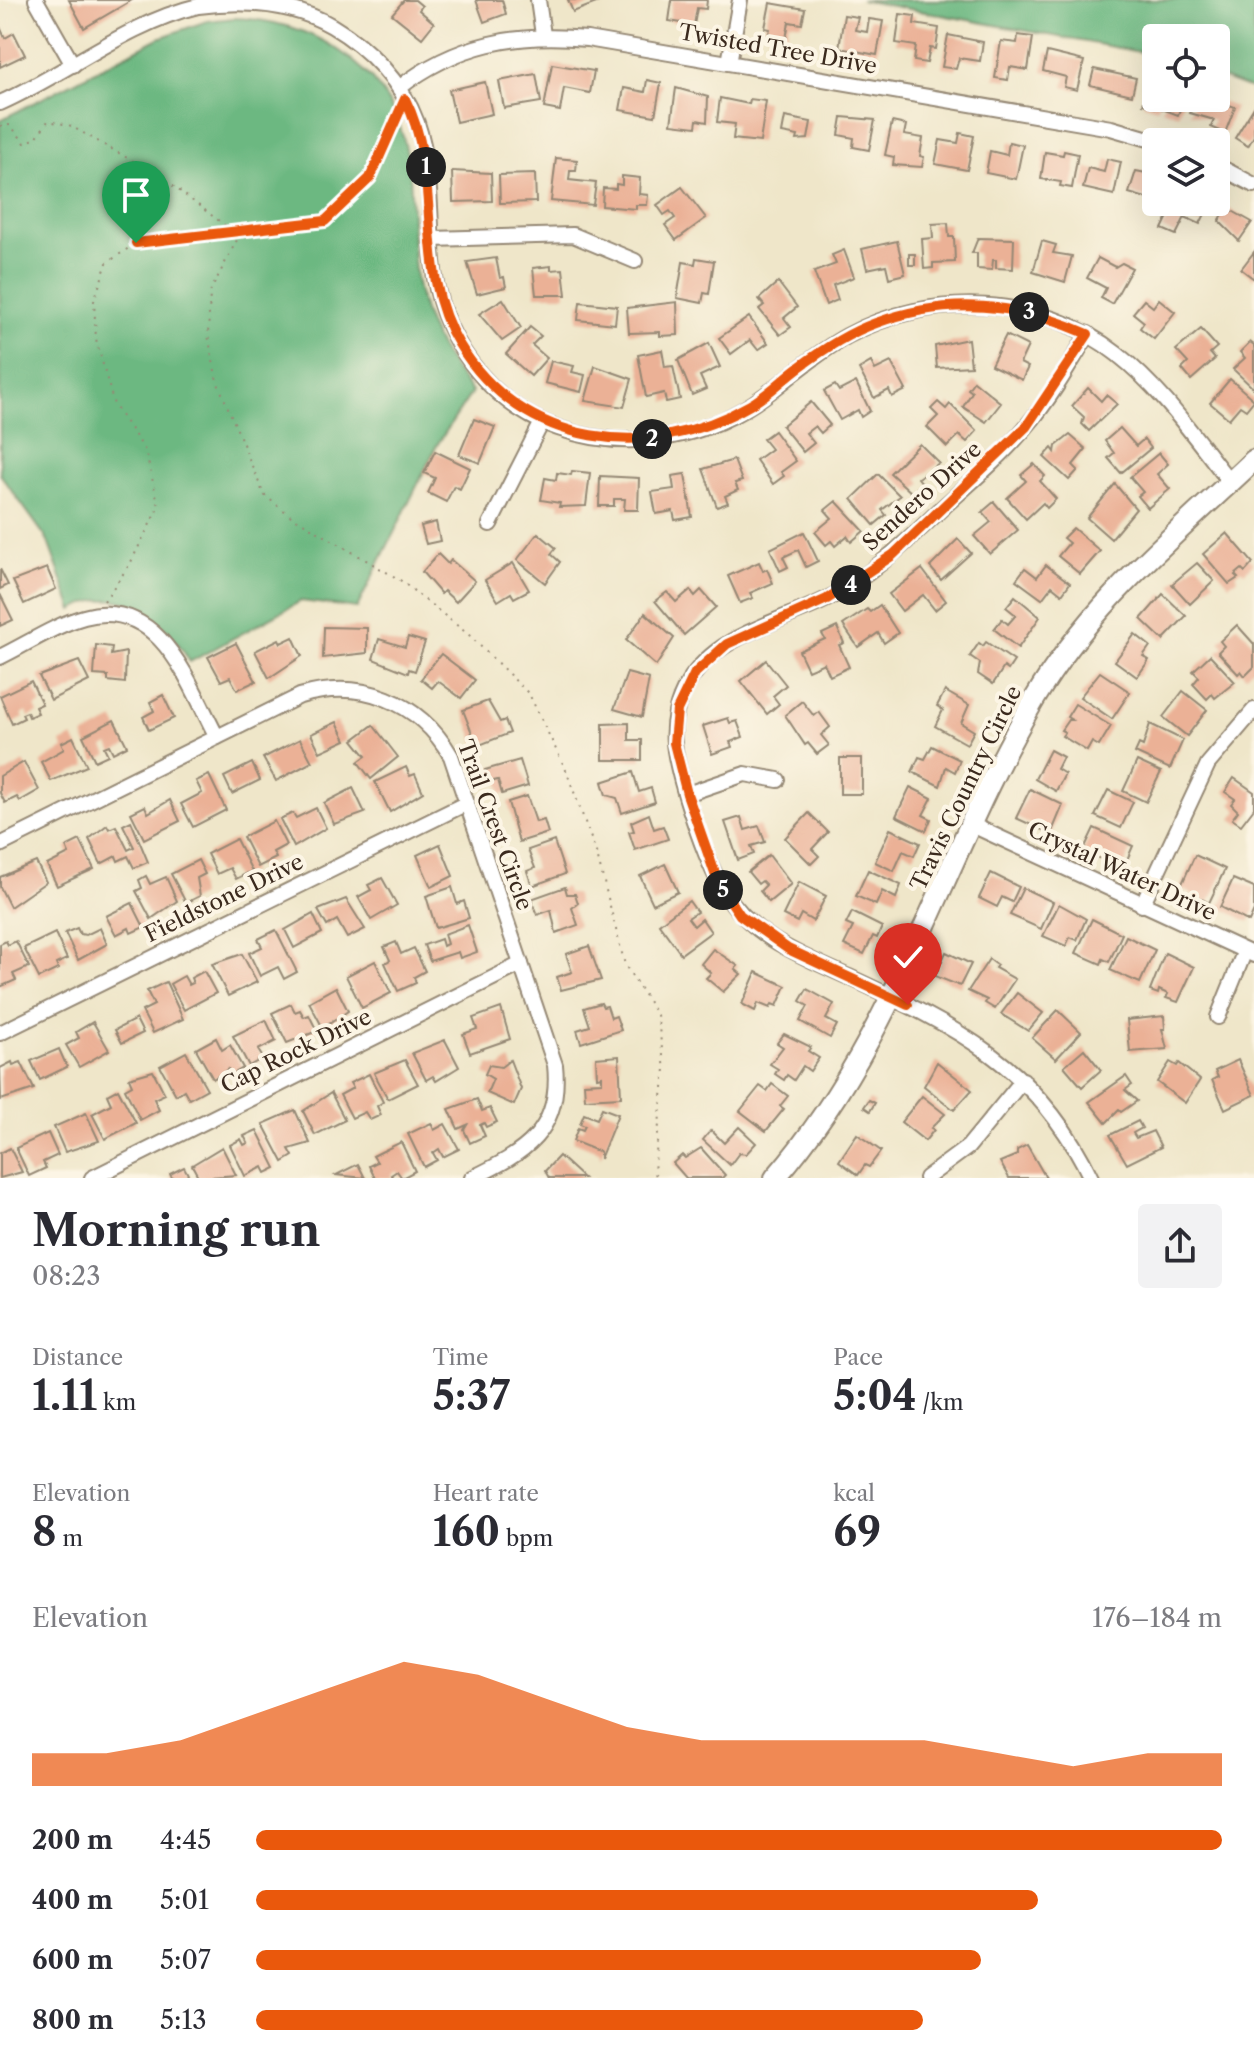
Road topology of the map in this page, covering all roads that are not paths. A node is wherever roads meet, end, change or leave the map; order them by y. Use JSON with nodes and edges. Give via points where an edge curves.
{"nodes":[{"id":1,"x":36,"y":0,"type":"edge"},
{"id":2,"x":538,"y":0,"type":"edge"},
{"id":3,"x":740,"y":0,"type":"edge"},
{"id":4,"x":543,"y":35,"type":"junction"},
{"id":5,"x":729,"y":63,"type":"junction"},
{"id":6,"x":73,"y":65,"type":"junction"},
{"id":7,"x":402,"y":94,"type":"junction"},
{"id":8,"x":0,"y":103,"type":"edge"},
{"id":9,"x":1142,"y":137,"type":"edge"},
{"id":10,"x":1230,"y":172,"type":"edge"},
{"id":11,"x":1254,"y":185,"type":"edge"},
{"id":12,"x":432,"y":239,"type":"junction"},
{"id":13,"x":635,"y":261,"type":"dead end"},
{"id":14,"x":1088,"y":334,"type":"junction"},
{"id":15,"x":542,"y":422,"type":"junction"},
{"id":16,"x":1254,"y":460,"type":"edge"},
{"id":17,"x":1230,"y":482,"type":"junction"},
{"id":18,"x":490,"y":524,"type":"dead end"},
{"id":19,"x":0,"y":657,"type":"edge"},
{"id":20,"x":1253,"y":712,"type":"edge"},
{"id":21,"x":217,"y":737,"type":"junction"},
{"id":22,"x":778,"y":780,"type":"dead end"},
{"id":23,"x":687,"y":794,"type":"junction"},
{"id":24,"x":467,"y":803,"type":"junction"},
{"id":25,"x":972,"y":825,"type":"junction"},
{"id":26,"x":0,"y":845,"type":"edge"},
{"id":27,"x":1142,"y":905,"type":"junction"},
{"id":28,"x":1249,"y":954,"type":"edge"},
{"id":29,"x":521,"y":964,"type":"junction"},
{"id":30,"x":892,"y":997,"type":"junction"},
{"id":31,"x":1218,"y":1017,"type":"dead end"},
{"id":32,"x":0,"y":1033,"type":"edge"},
{"id":33,"x":1023,"y":1080,"type":"junction"},
{"id":34,"x":92,"y":1178,"type":"edge"},
{"id":35,"x":472,"y":1178,"type":"edge"},
{"id":36,"x":775,"y":1178,"type":"edge"},
{"id":37,"x":926,"y":1178,"type":"edge"},
{"id":38,"x":1091,"y":1178,"type":"edge"}],
"edges":[{"from":1,"to":6,"type":"street"},
{"from":2,"to":4,"type":"street"},
{"from":3,"to":5,"type":"street"},
{"from":4,"to":5,"type":"street","name":"Twisted Tree Drive"},
{"from":4,"to":7,"type":"street","name":"Twisted Tree Drive","via":[[455,54],[427,67]]},
{"from":5,"to":9,"type":"street","name":"Twisted Tree Drive"},
{"from":6,"to":7,"type":"street","via":[[176,13],[214,3],[249,2],[322,20],[364,49]]},
{"from":6,"to":8,"type":"street"},
{"from":7,"to":12,"type":"street","via":[[416,120],[425,158]]},
{"from":10,"to":11,"type":"street"},
{"from":12,"to":13,"type":"street","via":[[573,235]]},
{"from":12,"to":15,"type":"street","via":[[436,290],[457,342],[495,390]]},
{"from":14,"to":15,"type":"street","via":[[1040,314],[1005,307],[928,309],[850,335],[755,403],[689,432],[625,441],[572,433]]},
{"from":14,"to":17,"type":"street","via":[[1153,387]]},
{"from":14,"to":23,"type":"street","name":"Sendero Drive","via":[[1026,427],[893,555],[827,599],[727,644],[695,673],[682,694],[674,727]]},
{"from":15,"to":18,"type":"street"},
{"from":16,"to":17,"type":"street","name":"Travis Country Circle"},
{"from":17,"to":25,"type":"street","name":"Travis Country Circle","via":[[1128,576],[1073,643],[1018,729]]},
{"from":19,"to":21,"type":"street","via":[[95,615],[132,619],[157,633],[174,654]]},
{"from":20,"to":27,"type":"street","via":[[1208,764]]},
{"from":21,"to":24,"type":"street","name":"Trail Crest Circle","via":[[311,693],[348,689],[376,694],[415,713],[435,731],[451,756]]},
{"from":21,"to":26,"type":"street","name":"Trail Crest Circle"},
{"from":22,"to":23,"type":"street","via":[[745,774]]},
{"from":23,"to":30,"type":"street","name":"Sendero Drive","via":[[718,882],[740,915],[772,941]]},
{"from":24,"to":29,"type":"street","name":"Trail Crest Circle"},
{"from":24,"to":32,"type":"street","name":"Fieldstone Drive"},
{"from":25,"to":27,"type":"street","name":"Crystal Water Drive"},
{"from":25,"to":30,"type":"street","name":"Travis Country Circle"},
{"from":27,"to":28,"type":"street","name":"Crystal Water Drive"},
{"from":28,"to":31,"type":"street"},
{"from":29,"to":34,"type":"street","name":"Cap Rock Drive"},
{"from":29,"to":35,"type":"street","name":"Trail Crest Circle","via":[[555,1065],[555,1094],[547,1121],[531,1145]]},
{"from":30,"to":33,"type":"street","name":"Sendero Drive","via":[[970,1037]]},
{"from":30,"to":36,"type":"street","name":"Travis Country Circle","via":[[841,1093]]},
{"from":33,"to":37,"type":"street","via":[[968,1147]]},
{"from":33,"to":38,"type":"street","name":"Sendero Drive","via":[[1066,1130]]}]}
